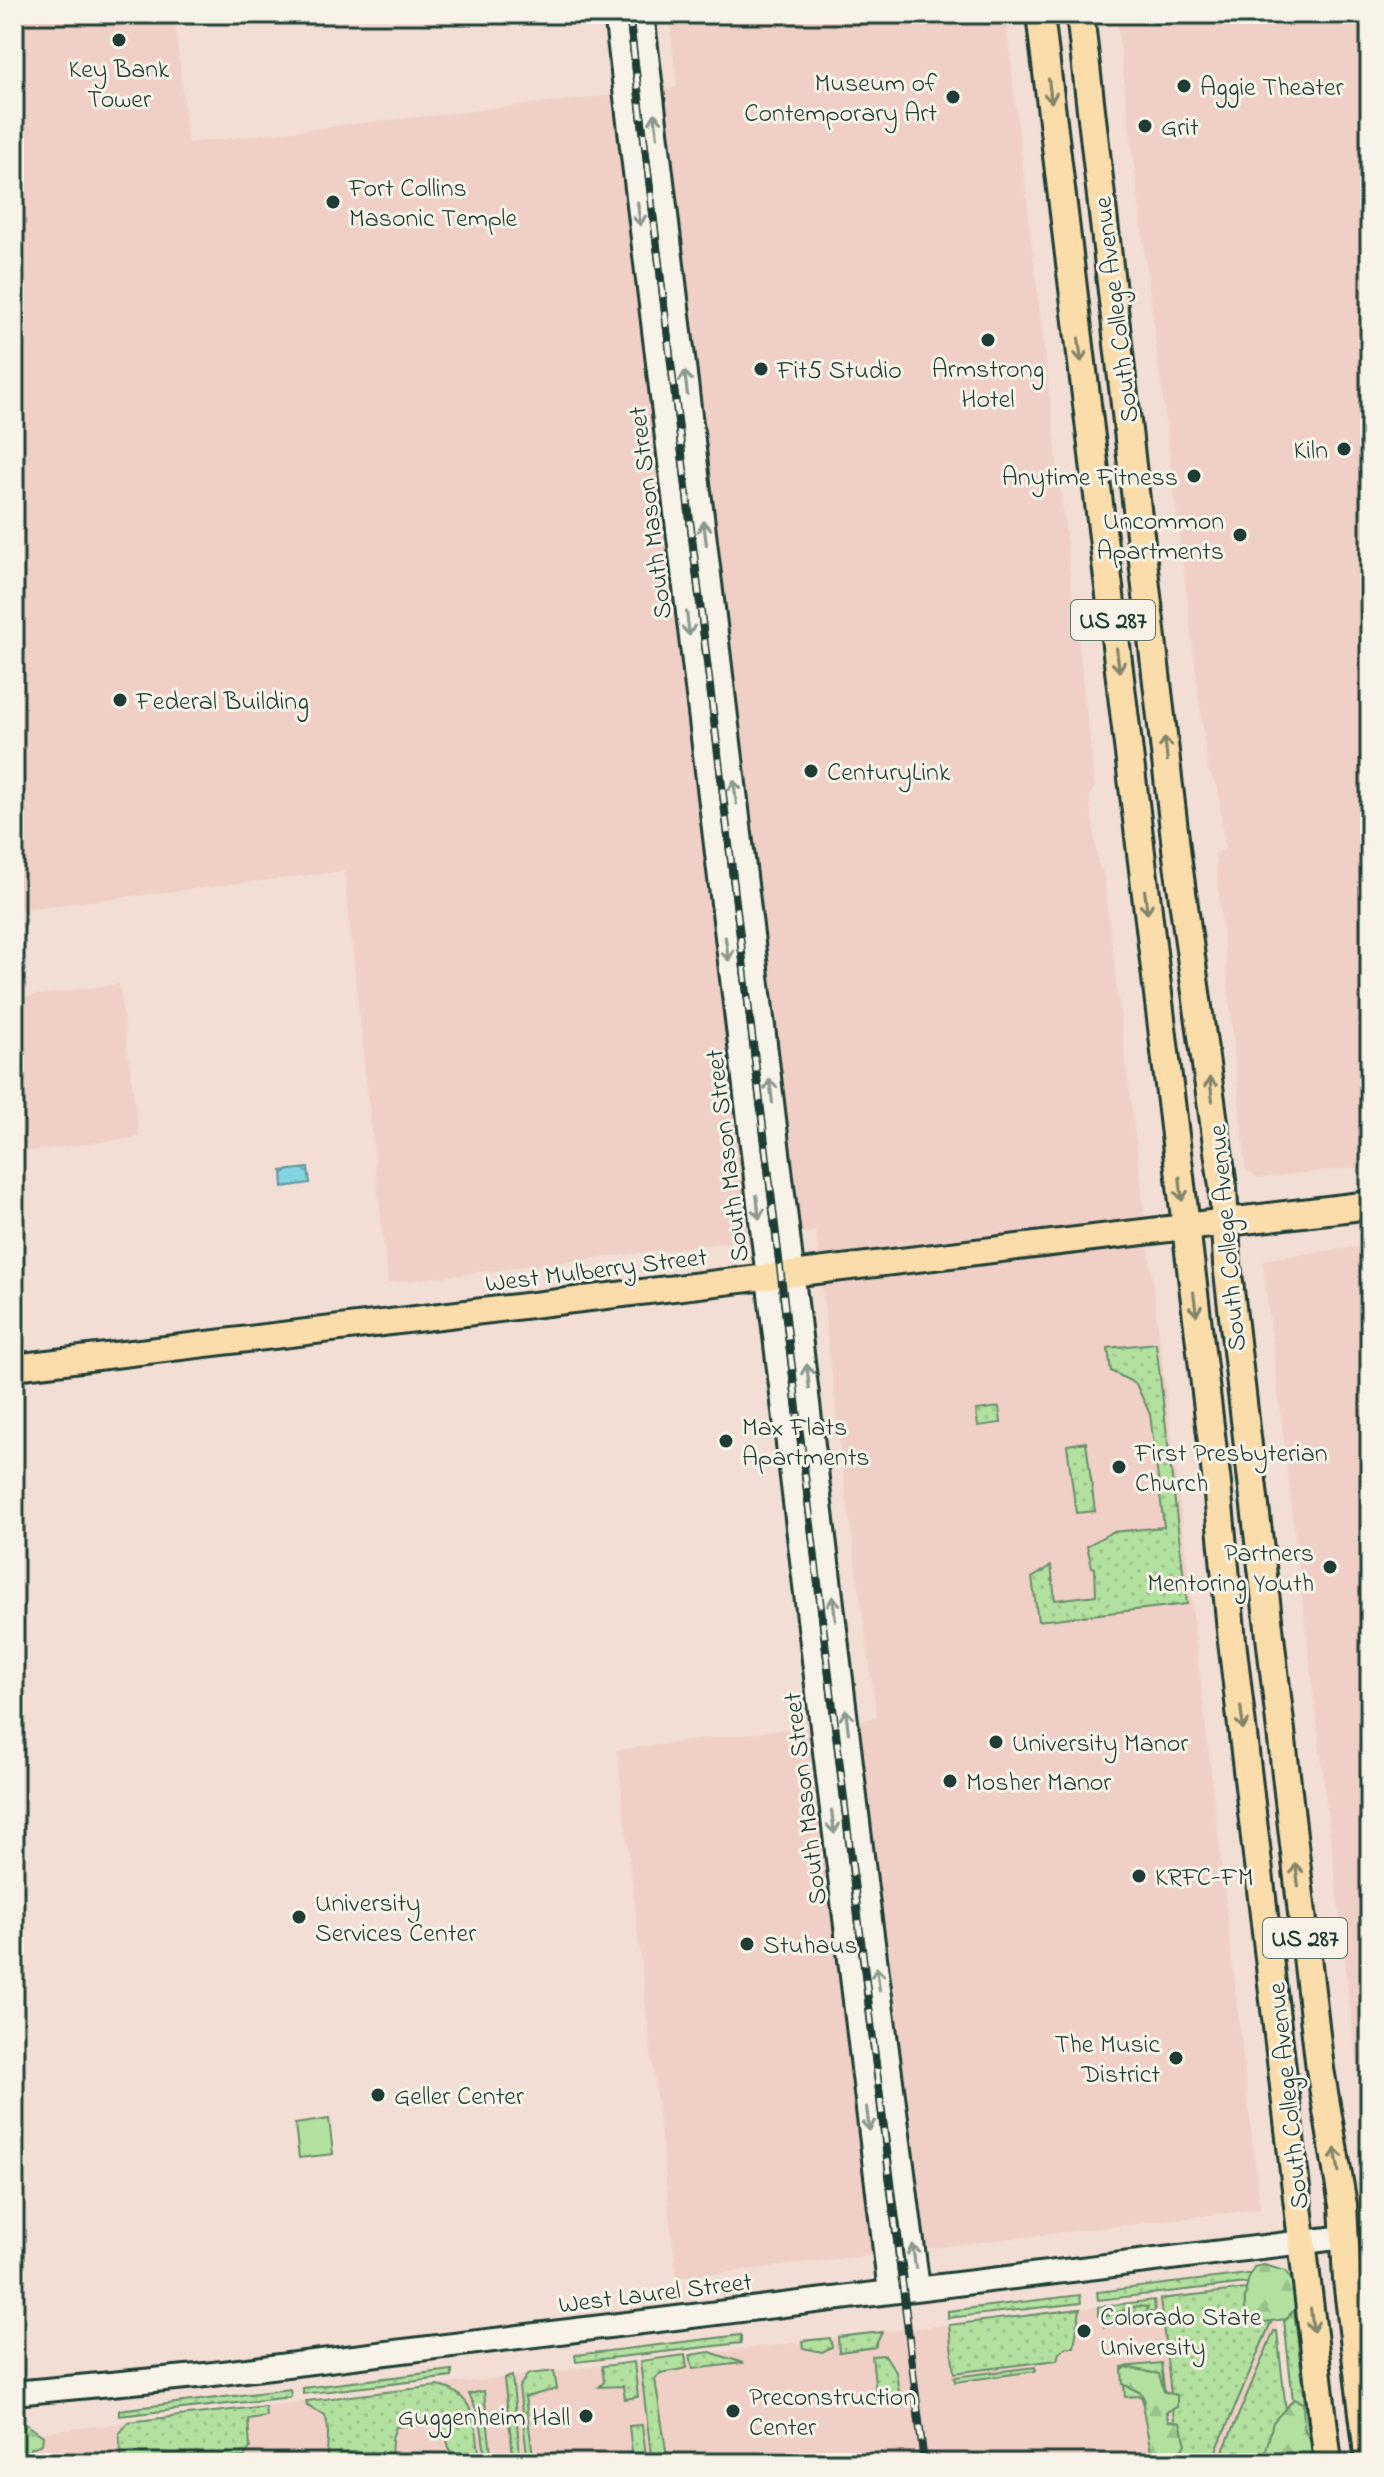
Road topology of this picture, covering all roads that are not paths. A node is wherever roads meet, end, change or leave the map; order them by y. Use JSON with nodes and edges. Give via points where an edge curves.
{"nodes":[{"id":1,"x":615,"y":14,"type":"edge"},
{"id":2,"x":643,"y":14,"type":"edge"},
{"id":3,"x":1040,"y":14,"type":"edge"},
{"id":4,"x":1080,"y":14,"type":"edge"},
{"id":5,"x":1370,"y":1205,"type":"edge"},
{"id":6,"x":1225,"y":1222,"type":"junction"},
{"id":7,"x":1185,"y":1227,"type":"junction"},
{"id":8,"x":794,"y":1273,"type":"junction"},
{"id":9,"x":767,"y":1277,"type":"junction"},
{"id":10,"x":14,"y":1367,"type":"edge"},
{"id":11,"x":1217,"y":1484,"type":"junction"},
{"id":12,"x":1269,"y":1637,"type":"junction"},
{"id":13,"x":1232,"y":1641,"type":"junction"},
{"id":14,"x":1289,"y":1815,"type":"junction"},
{"id":15,"x":1345,"y":2237,"type":"junction"},
{"id":16,"x":1303,"y":2243,"type":"junction"},
{"id":17,"x":919,"y":2288,"type":"junction"},
{"id":18,"x":889,"y":2292,"type":"junction"},
{"id":19,"x":14,"y":2393,"type":"edge"},
{"id":20,"x":1328,"y":2463,"type":"edge"},
{"id":21,"x":1369,"y":2463,"type":"edge"}],
"edges":[{"from":1,"to":9,"type":"street","name":"South Mason Street","one_way":true},
{"from":8,"to":2,"type":"street","name":"South Mason Street","one_way":true},
{"from":3,"to":7,"type":"highway","name":"South College Avenue","number":"US 287","one_way":true},
{"from":6,"to":4,"type":"highway","name":"South College Avenue","number":"US 287","one_way":true},
{"from":5,"to":6,"type":"highway"},
{"from":6,"to":7,"type":"highway"},
{"from":6,"to":12,"type":"highway","name":"South College Avenue","number":"US 287"},
{"from":7,"to":8,"type":"main road","name":"West Mulberry Street"},
{"from":7,"to":11,"type":"highway","name":"South College Avenue","number":"US 287","one_way":true},
{"from":8,"to":9,"type":"main road","name":"West Mulberry Street"},
{"from":17,"to":8,"type":"street","name":"South Mason Street","one_way":true},
{"from":9,"to":10,"type":"main road","name":"West Mulberry Street"},
{"from":9,"to":18,"type":"street","name":"South Mason Street","one_way":true},
{"from":11,"to":12,"type":"highway","via":[[1233,1525],[1244,1597]]},
{"from":11,"to":13,"type":"highway","name":"South College Avenue","number":"US 287"},
{"from":12,"to":14,"type":"highway","name":"South College Avenue","number":"US 287"},
{"from":13,"to":14,"type":"highway","via":[[1245,1653],[1258,1681],[1272,1784]]},
{"from":13,"to":16,"type":"highway","name":"South College Avenue","number":"US 287","one_way":true},
{"from":15,"to":14,"type":"highway","name":"South College Avenue","number":"US 287","one_way":true},
{"from":15,"to":16,"type":"main road","name":"West Laurel Street"},
{"from":15,"to":21,"type":"highway","name":"South College Avenue","number":"US 287"},
{"from":16,"to":17,"type":"main road","name":"West Laurel Street"},
{"from":16,"to":20,"type":"highway","name":"South College Avenue","number":"US 287","one_way":true},
{"from":17,"to":18,"type":"main road","name":"West Laurel Street"},
{"from":18,"to":19,"type":"main road","name":"West Laurel Street","via":[[197,2376]]}]}
